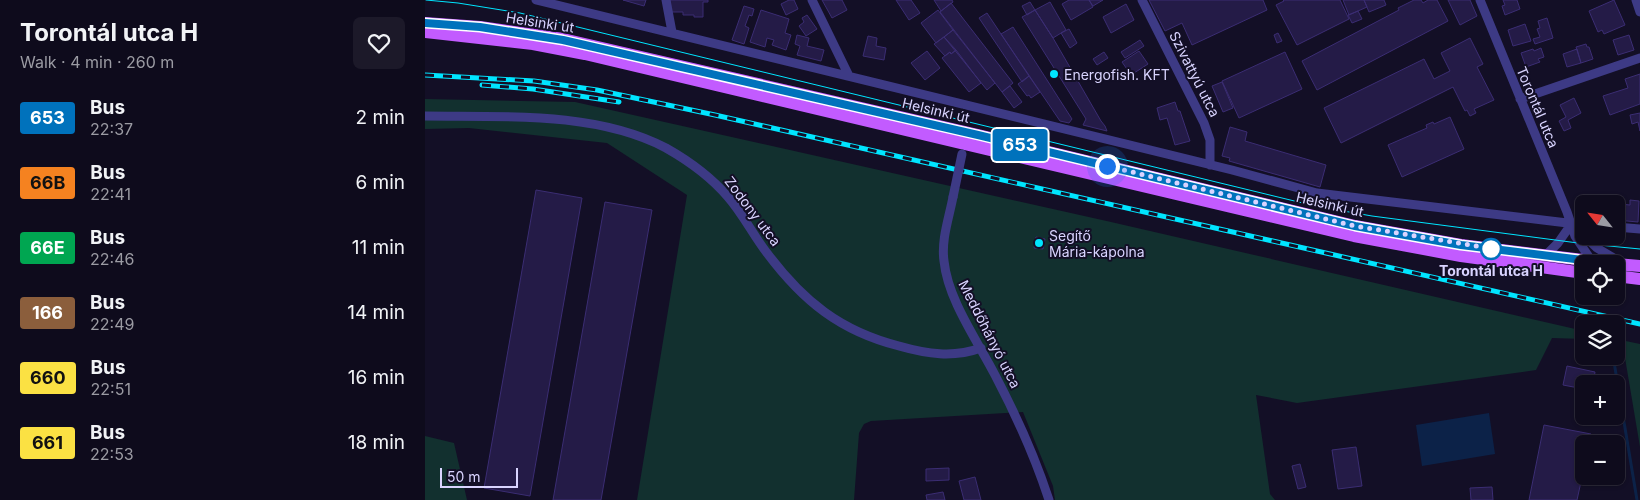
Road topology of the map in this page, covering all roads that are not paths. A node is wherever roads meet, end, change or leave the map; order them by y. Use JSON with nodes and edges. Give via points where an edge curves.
{"nodes":[{"id":1,"x":536,"y":0,"type":"edge"},
{"id":2,"x":666,"y":0,"type":"edge"},
{"id":3,"x":812,"y":0,"type":"edge"},
{"id":4,"x":1142,"y":0,"type":"edge"},
{"id":5,"x":1480,"y":0,"type":"edge"},
{"id":6,"x":1636,"y":0,"type":"edge"},
{"id":7,"x":1640,"y":12,"type":"edge"},
{"id":8,"x":425,"y":23,"type":"edge"},
{"id":9,"x":425,"y":32,"type":"edge"},
{"id":10,"x":672,"y":32,"type":"junction"},
{"id":11,"x":1640,"y":58,"type":"edge"},
{"id":12,"x":849,"y":76,"type":"junction"},
{"id":13,"x":1520,"y":99,"type":"junction"},
{"id":14,"x":425,"y":116,"type":"edge"},
{"id":15,"x":956,"y":130,"type":"junction"},
{"id":16,"x":978,"y":135,"type":"junction"},
{"id":17,"x":963,"y":149,"type":"junction"},
{"id":18,"x":1210,"y":165,"type":"junction"},
{"id":19,"x":1572,"y":224,"type":"junction"},
{"id":20,"x":1575,"y":224,"type":"edge"},
{"id":21,"x":1625,"y":228,"type":"edge"},
{"id":22,"x":1640,"y":229,"type":"edge"},
{"id":23,"x":1587,"y":255,"type":"edge"},
{"id":24,"x":1607,"y":255,"type":"edge"},
{"id":25,"x":1545,"y":256,"type":"junction"},
{"id":26,"x":1575,"y":260,"type":"edge"},
{"id":27,"x":1625,"y":264,"type":"edge"},
{"id":28,"x":1640,"y":266,"type":"edge"},
{"id":29,"x":1575,"y":271,"type":"edge"},
{"id":30,"x":1625,"y":277,"type":"edge"},
{"id":31,"x":1640,"y":279,"type":"edge"},
{"id":32,"x":981,"y":348,"type":"junction"},
{"id":33,"x":1049,"y":500,"type":"edge"}],
"edges":[{"from":1,"to":10,"type":"street","name":"Helsinki út"},
{"from":2,"to":10,"type":"street"},
{"from":3,"to":12,"type":"street"},
{"from":4,"to":18,"type":"street","name":"Szivattyú utca","via":[[1205,122],[1210,140]]},
{"from":5,"to":13,"type":"street","name":"Torontál utca"},
{"from":6,"to":7,"type":"street"},
{"from":8,"to":15,"type":"main road","name":"Helsinki út","via":[[480,27],[563,40]]},
{"from":9,"to":17,"type":"main road","name":"Helsinki út","via":[[533,44],[585,54]]},
{"from":10,"to":12,"type":"street","name":"Helsinki út"},
{"from":11,"to":13,"type":"street"},
{"from":12,"to":18,"type":"street","name":"Helsinki út"},
{"from":13,"to":19,"type":"street","name":"Torontál utca"},
{"from":14,"to":32,"type":"street","name":"Zodony utca","via":[[568,120],[636,135],[668,150],[712,181],[733,203],[794,285],[833,319],[885,342],[925,352],[954,354]]},
{"from":15,"to":16,"type":"main road","name":"Helsinki út"},
{"from":15,"to":17,"type":"main road","via":[[961,136]]},
{"from":16,"to":17,"type":"main road","via":[[970,138]]},
{"from":16,"to":25,"type":"main road","name":"Helsinki út","via":[[1355,226]]},
{"from":17,"to":29,"type":"main road","name":"Helsinki út","via":[[1354,236],[1461,256]]},
{"from":17,"to":32,"type":"street","name":"Meddőhányó utca","bridge":true,"via":[[944,248],[945,271],[954,298]]},
{"from":18,"to":19,"type":"street","name":"Helsinki út","via":[[1317,193]]},
{"from":19,"to":20,"type":"street","name":"Helsinki út"},
{"from":19,"to":23,"type":"street","name":"Torontál utca","via":[[1578,243]]},
{"from":19,"to":24,"type":"street","name":"Torontál utca"},
{"from":19,"to":25,"type":"street"},
{"from":21,"to":22,"type":"street"},
{"from":25,"to":26,"type":"main road","name":"Helsinki út"},
{"from":27,"to":28,"type":"main road","name":"Helsinki út"},
{"from":30,"to":31,"type":"main road"},
{"from":32,"to":33,"type":"street","name":"Meddőhányó utca","via":[[1011,405]]}]}
